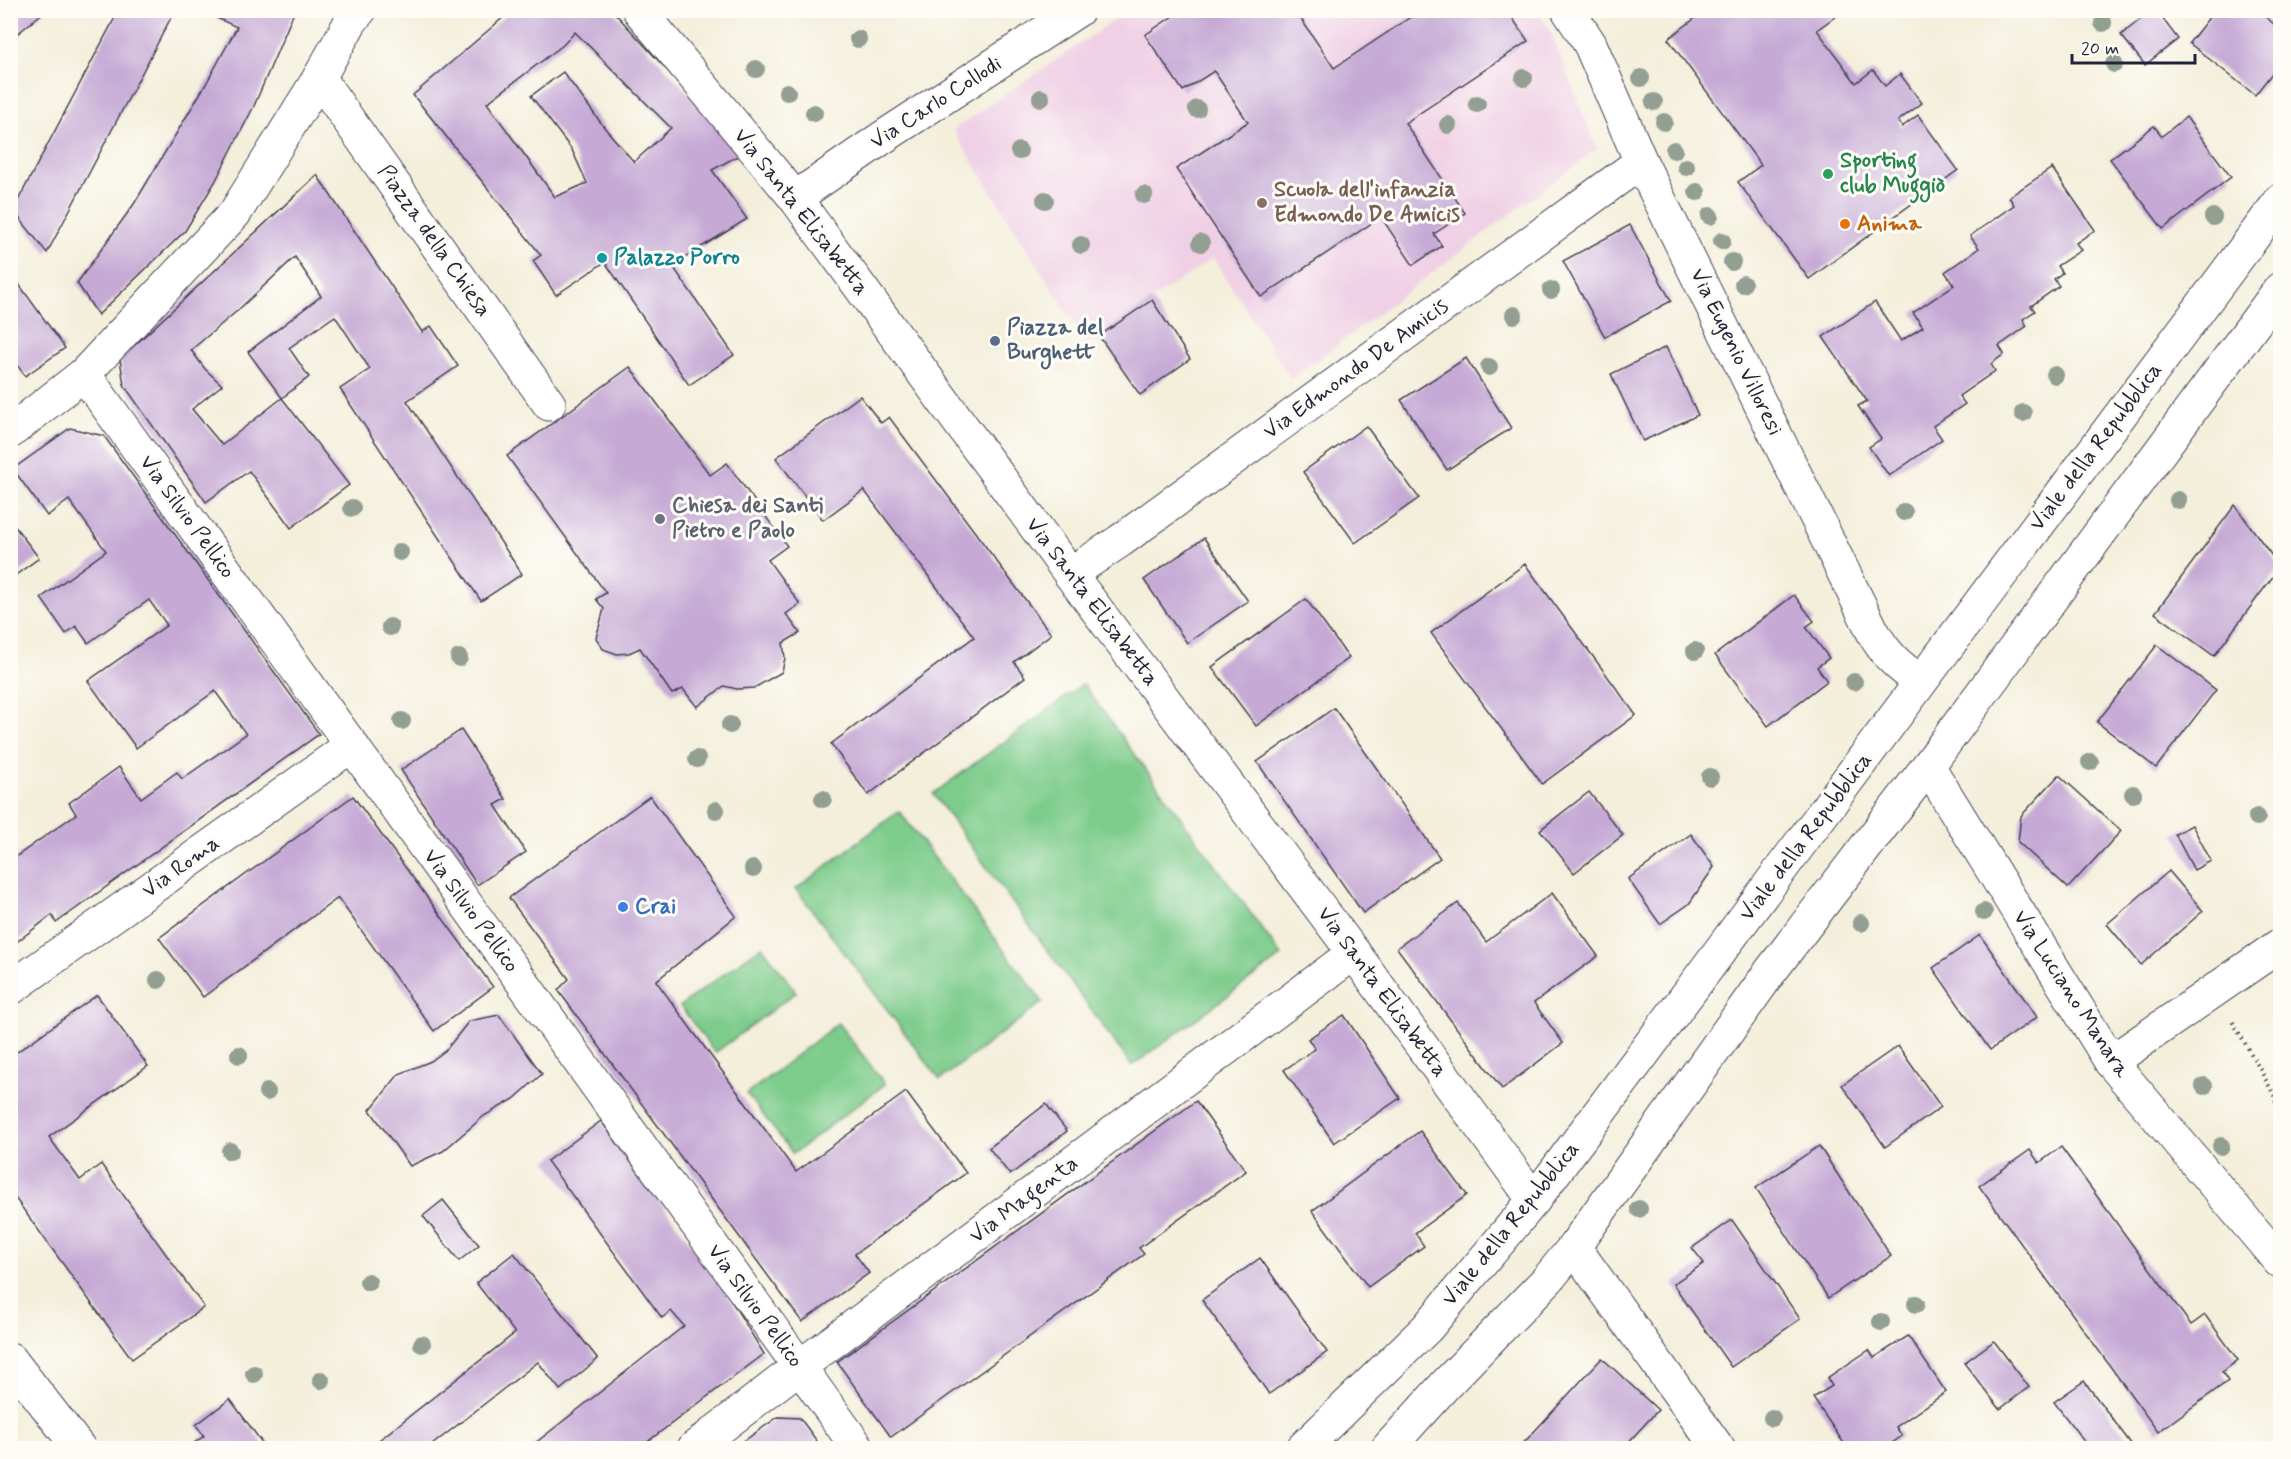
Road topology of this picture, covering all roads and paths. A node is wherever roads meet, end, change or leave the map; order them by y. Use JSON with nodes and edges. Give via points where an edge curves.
{"nodes":[{"id":1,"x":360,"y":10,"type":"edge"},
{"id":2,"x":639,"y":10,"type":"edge"},
{"id":3,"x":1078,"y":10,"type":"edge"},
{"id":4,"x":1568,"y":10,"type":"edge"},
{"id":5,"x":319,"y":78,"type":"junction"},
{"id":6,"x":1641,"y":162,"type":"junction"},
{"id":7,"x":795,"y":198,"type":"junction"},
{"id":8,"x":2280,"y":201,"type":"edge"},
{"id":9,"x":2280,"y":289,"type":"edge"},
{"id":10,"x":84,"y":374,"type":"junction"},
{"id":11,"x":549,"y":404,"type":"dead end"},
{"id":12,"x":10,"y":432,"type":"edge"},
{"id":13,"x":1070,"y":574,"type":"junction"},
{"id":14,"x":1920,"y":681,"type":"junction"},
{"id":15,"x":352,"y":745,"type":"junction"},
{"id":16,"x":1928,"y":766,"type":"junction"},
{"id":17,"x":2280,"y":945,"type":"edge"},
{"id":18,"x":1354,"y":953,"type":"junction"},
{"id":19,"x":10,"y":989,"type":"edge"},
{"id":20,"x":2214,"y":991,"type":"junction"},
{"id":21,"x":2111,"y":1062,"type":"junction"},
{"id":22,"x":2280,"y":1144,"type":"edge"},
{"id":23,"x":1534,"y":1200,"type":"junction"},
{"id":24,"x":1574,"y":1247,"type":"junction"},
{"id":25,"x":2280,"y":1262,"type":"edge"},
{"id":26,"x":10,"y":1359,"type":"edge"},
{"id":27,"x":800,"y":1367,"type":"junction"},
{"id":28,"x":1446,"y":1384,"type":"junction"},
{"id":29,"x":79,"y":1449,"type":"edge"},
{"id":30,"x":694,"y":1449,"type":"edge"},
{"id":31,"x":858,"y":1449,"type":"edge"},
{"id":32,"x":1303,"y":1449,"type":"edge"},
{"id":33,"x":1372,"y":1449,"type":"edge"},
{"id":34,"x":1388,"y":1449,"type":"edge"},
{"id":35,"x":1718,"y":1449,"type":"edge"}],
"edges":[{"from":1,"to":5,"type":"street"},
{"from":2,"to":7,"type":"street","name":"Via Santa Elisabetta"},
{"from":3,"to":7,"type":"street","name":"Via Carlo Collodi"},
{"from":4,"to":6,"type":"street","name":"Via Eugenio Villoresi","via":[[1590,44]]},
{"from":5,"to":10,"type":"street","via":[[235,213]]},
{"from":5,"to":11,"type":"street","name":"Piazza della Chiesa"},
{"from":6,"to":13,"type":"street","name":"Via Edmondo De Amicis"},
{"from":6,"to":14,"type":"street","name":"Via Eugenio Villoresi","via":[[1873,632],[1900,668]]},
{"from":7,"to":13,"type":"street","name":"Via Santa Elisabetta"},
{"from":8,"to":14,"type":"street","name":"Viale della Repubblica"},
{"from":9,"to":16,"type":"street"},
{"from":10,"to":12,"type":"street"},
{"from":10,"to":15,"type":"street","name":"Via Silvio Pellico"},
{"from":13,"to":18,"type":"street","name":"Via Santa Elisabetta"},
{"from":14,"to":23,"type":"street","name":"Viale della Repubblica"},
{"from":15,"to":19,"type":"street","name":"Via Roma"},
{"from":15,"to":27,"type":"street","name":"Via Silvio Pellico"},
{"from":16,"to":21,"type":"street","name":"Via Luciano Manara"},
{"from":16,"to":24,"type":"street","via":[[1770,972]]},
{"from":17,"to":20,"type":"street"},
{"from":18,"to":23,"type":"street","name":"Via Santa Elisabetta"},
{"from":18,"to":27,"type":"street","name":"Via Magenta"},
{"from":20,"to":21,"type":"street"},
{"from":20,"to":22,"type":"path","via":[[2275,1095]]},
{"from":21,"to":25,"type":"street","name":"Via Luciano Manara"},
{"from":23,"to":32,"type":"street","name":"Viale della Repubblica","via":[[1427,1328]]},
{"from":24,"to":28,"type":"street"},
{"from":24,"to":35,"type":"street"},
{"from":26,"to":29,"type":"street"},
{"from":27,"to":30,"type":"street","name":"Via Magenta"},
{"from":27,"to":31,"type":"street","name":"Via Silvio Pellico"},
{"from":28,"to":33,"type":"street"},
{"from":28,"to":34,"type":"street"}]}
